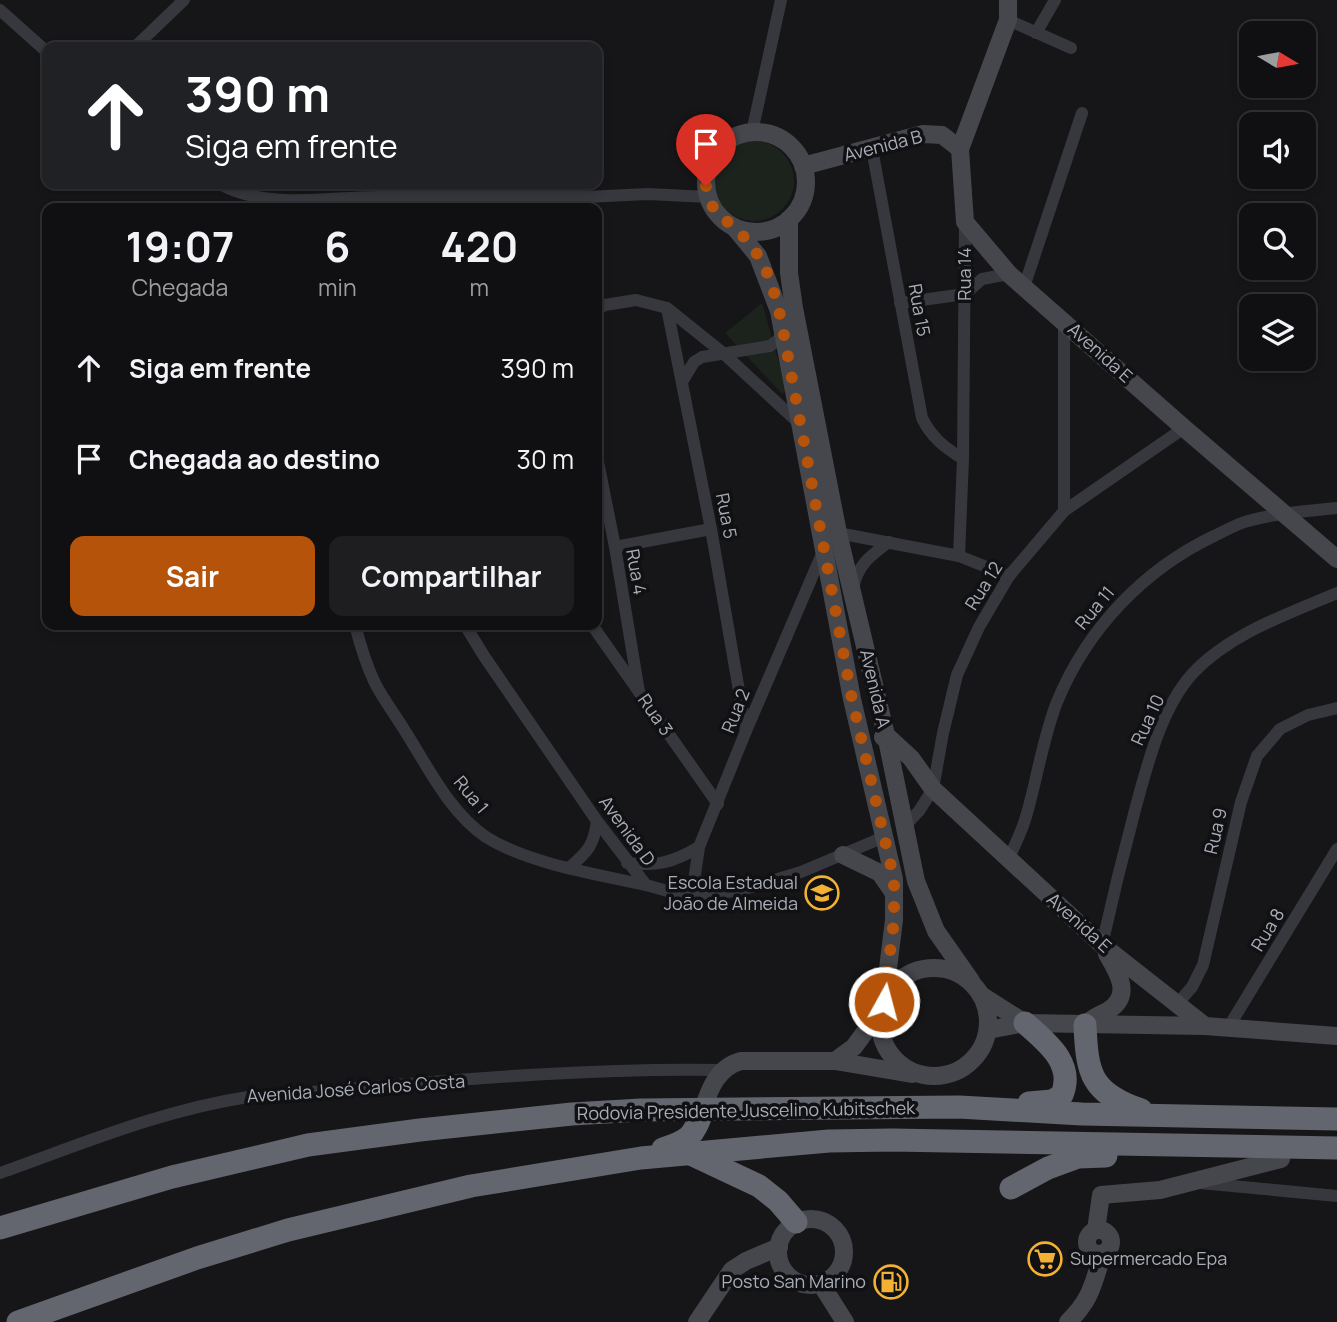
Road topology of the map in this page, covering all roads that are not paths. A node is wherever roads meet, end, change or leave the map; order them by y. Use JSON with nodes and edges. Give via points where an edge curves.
{"nodes":[{"id":1,"x":184,"y":0,"type":"edge"},
{"id":2,"x":781,"y":0,"type":"edge"},
{"id":3,"x":1008,"y":0,"type":"edge"},
{"id":4,"x":1055,"y":0,"type":"edge"},
{"id":5,"x":0,"y":10,"type":"edge"},
{"id":6,"x":1008,"y":20,"type":"junction"},
{"id":7,"x":1036,"y":33,"type":"junction"},
{"id":8,"x":140,"y":42,"type":"edge"},
{"id":9,"x":42,"y":48,"type":"edge"},
{"id":10,"x":1071,"y":48,"type":"dead end"},
{"id":11,"x":1082,"y":113,"type":"dead end"},
{"id":12,"x":752,"y":132,"type":"junction"},
{"id":13,"x":872,"y":149,"type":"junction"},
{"id":14,"x":960,"y":149,"type":"junction"},
{"id":15,"x":803,"y":166,"type":"junction"},
{"id":16,"x":232,"y":189,"type":"edge"},
{"id":17,"x":586,"y":197,"type":"junction"},
{"id":18,"x":708,"y":197,"type":"junction"},
{"id":19,"x":489,"y":203,"type":"edge"},
{"id":20,"x":572,"y":203,"type":"edge"},
{"id":21,"x":789,"y":219,"type":"junction"},
{"id":22,"x":965,"y":222,"type":"junction"},
{"id":23,"x":736,"y":228,"type":"junction"},
{"id":24,"x":1009,"y":274,"type":"junction"},
{"id":25,"x":1024,"y":287,"type":"junction"},
{"id":26,"x":965,"y":293,"type":"junction"},
{"id":27,"x":900,"y":303,"type":"junction"},
{"id":28,"x":602,"y":307,"type":"edge"},
{"id":29,"x":667,"y":308,"type":"junction"},
{"id":30,"x":1064,"y":320,"type":"junction"},
{"id":31,"x":783,"y":330,"type":"junction"},
{"id":32,"x":723,"y":353,"type":"junction"},
{"id":33,"x":682,"y":383,"type":"junction"},
{"id":34,"x":801,"y":425,"type":"junction"},
{"id":35,"x":1184,"y":428,"type":"junction"},
{"id":36,"x":963,"y":459,"type":"junction"},
{"id":37,"x":602,"y":482,"type":"edge"},
{"id":38,"x":1337,"y":508,"type":"edge"},
{"id":39,"x":1064,"y":511,"type":"junction"},
{"id":40,"x":1283,"y":513,"type":"junction"},
{"id":41,"x":711,"y":529,"type":"junction"},
{"id":42,"x":838,"y":533,"type":"junction"},
{"id":43,"x":889,"y":542,"type":"junction"},
{"id":44,"x":825,"y":546,"type":"junction"},
{"id":45,"x":615,"y":547,"type":"junction"},
{"id":46,"x":959,"y":556,"type":"junction"},
{"id":47,"x":1337,"y":559,"type":"edge"},
{"id":48,"x":1009,"y":576,"type":"junction"},
{"id":49,"x":1337,"y":593,"type":"edge"},
{"id":50,"x":853,"y":595,"type":"junction"},
{"id":51,"x":356,"y":630,"type":"edge"},
{"id":52,"x":469,"y":630,"type":"edge"},
{"id":53,"x":596,"y":630,"type":"edge"},
{"id":54,"x":639,"y":692,"type":"junction"},
{"id":55,"x":1337,"y":708,"type":"edge"},
{"id":56,"x":746,"y":731,"type":"junction"},
{"id":57,"x":886,"y":735,"type":"junction"},
{"id":58,"x":863,"y":744,"type":"junction"},
{"id":59,"x":933,"y":789,"type":"junction"},
{"id":60,"x":718,"y":804,"type":"junction"},
{"id":61,"x":597,"y":821,"type":"junction"},
{"id":62,"x":905,"y":826,"type":"junction"},
{"id":63,"x":884,"y":837,"type":"junction"},
{"id":64,"x":699,"y":847,"type":"junction"},
{"id":65,"x":1337,"y":849,"type":"edge"},
{"id":66,"x":844,"y":855,"type":"junction"},
{"id":67,"x":1009,"y":859,"type":"junction"},
{"id":68,"x":627,"y":863,"type":"junction"},
{"id":69,"x":569,"y":868,"type":"junction"},
{"id":70,"x":646,"y":885,"type":"junction"},
{"id":71,"x":894,"y":892,"type":"junction"},
{"id":72,"x":699,"y":894,"type":"junction"},
{"id":73,"x":1102,"y":945,"type":"junction"},
{"id":74,"x":976,"y":988,"type":"junction"},
{"id":75,"x":1178,"y":1003,"type":"junction"},
{"id":76,"x":884,"y":1004,"type":"junction"},
{"id":77,"x":1025,"y":1023,"type":"junction"},
{"id":78,"x":1085,"y":1025,"type":"junction"},
{"id":79,"x":1205,"y":1026,"type":"junction"},
{"id":80,"x":1228,"y":1028,"type":"junction"},
{"id":81,"x":988,"y":1030,"type":"junction"},
{"id":82,"x":1337,"y":1036,"type":"edge"},
{"id":83,"x":835,"y":1061,"type":"junction"},
{"id":84,"x":723,"y":1070,"type":"junction"},
{"id":85,"x":919,"y":1075,"type":"junction"},
{"id":86,"x":959,"y":1107,"type":"junction"},
{"id":87,"x":703,"y":1110,"type":"junction"},
{"id":88,"x":1157,"y":1116,"type":"junction"},
{"id":89,"x":1337,"y":1119,"type":"edge"},
{"id":90,"x":1337,"y":1148,"type":"edge"},
{"id":91,"x":691,"y":1154,"type":"junction"},
{"id":92,"x":640,"y":1158,"type":"junction"},
{"id":93,"x":1281,"y":1159,"type":"junction"},
{"id":94,"x":1337,"y":1161,"type":"edge"},
{"id":95,"x":0,"y":1172,"type":"edge"},
{"id":96,"x":1196,"y":1183,"type":"junction"},
{"id":97,"x":1011,"y":1188,"type":"dead end"},
{"id":98,"x":1337,"y":1196,"type":"edge"},
{"id":99,"x":796,"y":1222,"type":"junction"},
{"id":100,"x":0,"y":1228,"type":"edge"},
{"id":101,"x":779,"y":1252,"type":"junction"},
{"id":102,"x":825,"y":1281,"type":"junction"},
{"id":103,"x":18,"y":1322,"type":"edge"},
{"id":104,"x":697,"y":1322,"type":"edge"},
{"id":105,"x":845,"y":1322,"type":"edge"},
{"id":106,"x":1068,"y":1322,"type":"edge"}],
"edges":[{"from":1,"to":8,"type":"street"},
{"from":2,"to":12,"type":"street"},
{"from":3,"to":6,"type":"street","name":"Rua 14"},
{"from":4,"to":7,"type":"street"},
{"from":5,"to":9,"type":"street"},
{"from":6,"to":7,"type":"street"},
{"from":6,"to":14,"type":"street","name":"Rua 14"},
{"from":7,"to":10,"type":"street"},
{"from":11,"to":25,"type":"street"},
{"from":12,"to":15,"type":"street","via":[[782,139]]},
{"from":12,"to":18,"type":"street","via":[[736,135],[713,156],[707,170]]},
{"from":13,"to":14,"type":"street","name":"Avenida B","via":[[923,134],[942,135]]},
{"from":13,"to":15,"type":"street","name":"Avenida B"},
{"from":13,"to":27,"type":"street","name":"Rua 15"},
{"from":14,"to":22,"type":"street","name":"Rua 14"},
{"from":15,"to":21,"type":"street","via":[[804,193]]},
{"from":16,"to":19,"type":"street","via":[[271,200],[375,197]]},
{"from":17,"to":18,"type":"street"},
{"from":17,"to":19,"type":"street"},
{"from":17,"to":20,"type":"street"},
{"from":18,"to":23,"type":"street","via":[[716,213]]},
{"from":21,"to":23,"type":"street","via":[[764,232]]},
{"from":21,"to":42,"type":"street","name":"Avenida A","via":[[794,308]]},
{"from":22,"to":24,"type":"street","name":"Avenida E"},
{"from":22,"to":26,"type":"street","name":"Rua 14"},
{"from":23,"to":31,"type":"street","name":"Avenida A","via":[[758,256]]},
{"from":24,"to":25,"type":"street","name":"Avenida E"},
{"from":24,"to":26,"type":"street","via":[[982,279]]},
{"from":25,"to":30,"type":"street","name":"Avenida E"},
{"from":26,"to":27,"type":"street"},
{"from":26,"to":36,"type":"street","name":"Rua 14"},
{"from":27,"to":36,"type":"street","name":"Rua 15","via":[[922,418],[935,439]]},
{"from":28,"to":29,"type":"street","via":[[636,300]]},
{"from":29,"to":32,"type":"street"},
{"from":29,"to":33,"type":"street","name":"Rua 5"},
{"from":30,"to":35,"type":"street","name":"Avenida E"},
{"from":30,"to":39,"type":"street"},
{"from":31,"to":32,"type":"street","via":[[770,346]]},
{"from":31,"to":34,"type":"street","name":"Avenida A"},
{"from":32,"to":33,"type":"street","via":[[702,356]]},
{"from":32,"to":34,"type":"street"},
{"from":33,"to":41,"type":"street","name":"Rua 5"},
{"from":34,"to":44,"type":"street","name":"Avenida A"},
{"from":35,"to":39,"type":"street","name":"Rua 12"},
{"from":35,"to":40,"type":"street","name":"Avenida E"},
{"from":36,"to":46,"type":"street","name":"Rua 14"},
{"from":37,"to":45,"type":"street","name":"Rua 4"},
{"from":38,"to":40,"type":"street","name":"Rua 11"},
{"from":39,"to":48,"type":"street","name":"Rua 12"},
{"from":40,"to":47,"type":"street","name":"Avenida E"},
{"from":40,"to":67,"type":"street","name":"Rua 11","via":[[1245,521],[1183,552],[1143,582],[1102,624],[1057,702],[1025,821]]},
{"from":41,"to":45,"type":"street"},
{"from":41,"to":56,"type":"street","name":"Rua 5"},
{"from":42,"to":43,"type":"street"},
{"from":42,"to":50,"type":"street","name":"Avenida A"},
{"from":43,"to":46,"type":"street"},
{"from":43,"to":50,"type":"street","via":[[862,564]]},
{"from":44,"to":56,"type":"street","name":"Rua 2"},
{"from":44,"to":58,"type":"street","name":"Avenida A"},
{"from":45,"to":54,"type":"street","name":"Rua 4"},
{"from":46,"to":48,"type":"street"},
{"from":48,"to":59,"type":"street","name":"Rua 12","via":[[957,675]]},
{"from":49,"to":73,"type":"street","name":"Rua 10","via":[[1270,621],[1228,645],[1193,674],[1168,711],[1152,750]]},
{"from":50,"to":57,"type":"street","name":"Avenida A"},
{"from":51,"to":69,"type":"street","name":"Rua 1","via":[[375,683],[467,821],[503,845]]},
{"from":52,"to":61,"type":"street","name":"Avenida D"},
{"from":53,"to":54,"type":"street","name":"Rua 3"},
{"from":54,"to":60,"type":"street","name":"Rua 3"},
{"from":55,"to":75,"type":"street","name":"Rua 9","via":[[1280,729],[1257,757],[1241,802],[1203,965]]},
{"from":56,"to":60,"type":"street","name":"Rua 2"},
{"from":57,"to":58,"type":"street"},
{"from":57,"to":59,"type":"street","name":"Avenida E","via":[[911,758]]},
{"from":57,"to":62,"type":"street","name":"Avenida A"},
{"from":58,"to":63,"type":"street","name":"Avenida A"},
{"from":59,"to":62,"type":"street","name":"Rua 12"},
{"from":59,"to":67,"type":"street","name":"Avenida E"},
{"from":60,"to":64,"type":"street","name":"Rua 2"},
{"from":61,"to":68,"type":"street","name":"Avenida D"},
{"from":61,"to":69,"type":"street","via":[[587,852]]},
{"from":62,"to":74,"type":"street","name":"Avenida A","via":[[916,881],[936,931]]},
{"from":63,"to":66,"type":"street","name":"Avenida D"},
{"from":63,"to":71,"type":"street","name":"Avenida A"},
{"from":64,"to":68,"type":"street","via":[[678,860],[653,866]]},
{"from":64,"to":72,"type":"street","name":"Rua 2","via":[[695,874]]},
{"from":65,"to":80,"type":"street","name":"Rua 8"},
{"from":66,"to":71,"type":"street","via":[[880,873]]},
{"from":66,"to":72,"type":"street","name":"Avenida D","via":[[738,891]]},
{"from":67,"to":73,"type":"street","name":"Avenida E"},
{"from":68,"to":70,"type":"street","name":"Avenida D"},
{"from":69,"to":70,"type":"street","name":"Rua 1"},
{"from":70,"to":72,"type":"street","name":"Avenida D"},
{"from":71,"to":76,"type":"street","name":"Avenida A"},
{"from":73,"to":75,"type":"street","name":"Avenida E"},
{"from":73,"to":78,"type":"street","via":[[1123,987],[1119,1001]]},
{"from":74,"to":76,"type":"street","via":[[956,972],[922,969],[893,987]]},
{"from":74,"to":77,"type":"street"},
{"from":74,"to":81,"type":"street","via":[[988,1012]]},
{"from":75,"to":79,"type":"street","name":"Avenida E"},
{"from":76,"to":83,"type":"street","via":[[854,1047]]},
{"from":76,"to":85,"type":"street","via":[[882,1038],[890,1054]]},
{"from":77,"to":78,"type":"street"},
{"from":77,"to":81,"type":"street"},
{"from":77,"to":86,"type":"highway","via":[[1052,1047],[1062,1063],[1066,1077],[1062,1095],[1052,1101]]},
{"from":78,"to":79,"type":"street"},
{"from":78,"to":88,"type":"highway","via":[[1086,1058],[1096,1083],[1115,1100]]},
{"from":79,"to":80,"type":"street"},
{"from":80,"to":82,"type":"street"},
{"from":81,"to":85,"type":"street","via":[[971,1063],[956,1073]]},
{"from":83,"to":84,"type":"street","name":"Avenida José Carlos Costa","via":[[741,1061]]},
{"from":83,"to":85,"type":"street","name":"Avenida José Carlos Costa"},
{"from":84,"to":87,"type":"street"},
{"from":84,"to":95,"type":"street","name":"Avenida José Carlos Costa","via":[[576,1072],[229,1100],[152,1119]]},
{"from":86,"to":87,"type":"highway","name":"Rodovia Presidente Juscelino Kubitschek"},
{"from":86,"to":88,"type":"highway","name":"Rodovia Presidente Juscelino Kubitschek"},
{"from":87,"to":92,"type":"highway","via":[[690,1138]]},
{"from":87,"to":100,"type":"highway","name":"Rodovia Presidente Juscelino Kubitschek","via":[[572,1114],[334,1141],[172,1177]]},
{"from":88,"to":89,"type":"highway","name":"Rodovia Presidente Juscelino Kubitschek"},
{"from":90,"to":91,"type":"highway","name":"Rodovia Presidente Juscelino Kubitschek","via":[[892,1140]]},
{"from":91,"to":92,"type":"highway","name":"Rodovia Presidente Juscelino Kubitschek"},
{"from":91,"to":99,"type":"highway","via":[[759,1186]]},
{"from":92,"to":103,"type":"highway","name":"Rodovia Presidente Juscelino Kubitschek","via":[[471,1186],[288,1230]]},
{"from":93,"to":94,"type":"highway"},
{"from":93,"to":96,"type":"street"},
{"from":93,"to":97,"type":"highway","via":[[1078,1157]]},
{"from":96,"to":98,"type":"street"},
{"from":96,"to":106,"type":"street","via":[[1101,1195],[1100,1226],[1088,1238],[1099,1258],[1097,1278]]},
{"from":99,"to":101,"type":"street","via":[[784,1232]]},
{"from":99,"to":102,"type":"street","via":[[819,1219],[838,1232],[843,1242],[845,1252],[838,1272]]},
{"from":101,"to":102,"type":"street","via":[[783,1269],[799,1283]]},
{"from":101,"to":104,"type":"street","via":[[752,1258],[732,1270]]},
{"from":102,"to":105,"type":"street"}]}
